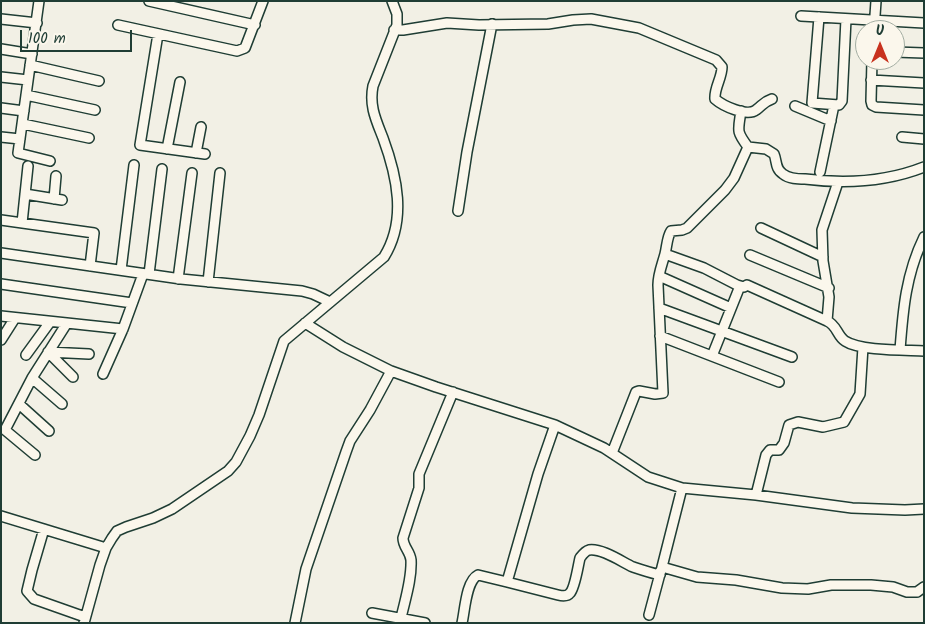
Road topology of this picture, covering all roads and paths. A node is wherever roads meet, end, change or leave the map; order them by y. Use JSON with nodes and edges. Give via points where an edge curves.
{"nodes":[{"id":1,"x":39,"y":1,"type":"edge"},
{"id":2,"x":149,"y":1,"type":"edge"},
{"id":3,"x":263,"y":1,"type":"edge"},
{"id":4,"x":392,"y":1,"type":"edge"},
{"id":5,"x":876,"y":1,"type":"edge"},
{"id":6,"x":801,"y":16,"type":"dead end"},
{"id":7,"x":819,"y":17,"type":"junction"},
{"id":8,"x":1,"y":19,"type":"edge"},
{"id":9,"x":846,"y":19,"type":"junction"},
{"id":10,"x":875,"y":20,"type":"joint"},
{"id":11,"x":905,"y":22,"type":"edge"},
{"id":12,"x":36,"y":23,"type":"junction"},
{"id":13,"x":924,"y":23,"type":"edge"},
{"id":14,"x":492,"y":24,"type":"junction"},
{"id":15,"x":118,"y":25,"type":"dead end"},
{"id":16,"x":255,"y":25,"type":"junction"},
{"id":17,"x":394,"y":30,"type":"junction"},
{"id":18,"x":158,"y":34,"type":"junction"},
{"id":19,"x":1,"y":49,"type":"edge"},
{"id":20,"x":905,"y":53,"type":"edge"},
{"id":21,"x":32,"y":54,"type":"junction"},
{"id":22,"x":924,"y":54,"type":"edge"},
{"id":23,"x":30,"y":65,"type":"junction"},
{"id":24,"x":872,"y":70,"type":"edge"},
{"id":25,"x":1,"y":77,"type":"edge"},
{"id":26,"x":28,"y":80,"type":"junction"},
{"id":27,"x":871,"y":80,"type":"junction"},
{"id":28,"x":99,"y":81,"type":"dead end"},
{"id":29,"x":180,"y":82,"type":"dead end"},
{"id":30,"x":924,"y":83,"type":"edge"},
{"id":31,"x":26,"y":95,"type":"junction"},
{"id":32,"x":772,"y":99,"type":"dead end"},
{"id":33,"x":834,"y":105,"type":"junction"},
{"id":34,"x":795,"y":106,"type":"dead end"},
{"id":35,"x":1,"y":108,"type":"edge"},
{"id":36,"x":812,"y":108,"type":"junction"},
{"id":37,"x":95,"y":110,"type":"dead end"},
{"id":38,"x":924,"y":110,"type":"edge"},
{"id":39,"x":24,"y":111,"type":"junction"},
{"id":40,"x":741,"y":111,"type":"junction"},
{"id":41,"x":831,"y":121,"type":"junction"},
{"id":42,"x":22,"y":124,"type":"junction"},
{"id":43,"x":201,"y":127,"type":"dead end"},
{"id":44,"x":1,"y":137,"type":"edge"},
{"id":45,"x":902,"y":137,"type":"dead end"},
{"id":46,"x":88,"y":138,"type":"dead end"},
{"id":47,"x":20,"y":139,"type":"junction"},
{"id":48,"x":924,"y":139,"type":"edge"},
{"id":49,"x":748,"y":147,"type":"junction"},
{"id":50,"x":167,"y":149,"type":"junction"},
{"id":51,"x":196,"y":153,"type":"junction"},
{"id":52,"x":206,"y":154,"type":"dead end"},
{"id":53,"x":50,"y":161,"type":"dead end"},
{"id":54,"x":134,"y":165,"type":"dead end"},
{"id":55,"x":28,"y":166,"type":"dead end"},
{"id":56,"x":924,"y":167,"type":"edge"},
{"id":57,"x":162,"y":169,"type":"dead end"},
{"id":58,"x":820,"y":172,"type":"dead end"},
{"id":59,"x":192,"y":173,"type":"dead end"},
{"id":60,"x":220,"y":173,"type":"dead end"},
{"id":61,"x":56,"y":176,"type":"dead end"},
{"id":62,"x":838,"y":182,"type":"junction"},
{"id":63,"x":25,"y":194,"type":"junction"},
{"id":64,"x":458,"y":211,"type":"dead end"},
{"id":65,"x":1,"y":220,"type":"edge"},
{"id":66,"x":22,"y":223,"type":"junction"},
{"id":67,"x":761,"y":228,"type":"dead end"},
{"id":68,"x":924,"y":236,"type":"edge"},
{"id":69,"x":1,"y":253,"type":"edge"},
{"id":70,"x":665,"y":254,"type":"junction"},
{"id":71,"x":750,"y":255,"type":"dead end"},
{"id":72,"x":823,"y":257,"type":"junction"},
{"id":73,"x":90,"y":266,"type":"junction"},
{"id":74,"x":121,"y":270,"type":"junction"},
{"id":75,"x":146,"y":274,"type":"junction"},
{"id":76,"x":659,"y":276,"type":"junction"},
{"id":77,"x":178,"y":279,"type":"junction"},
{"id":78,"x":208,"y":282,"type":"junction"},
{"id":79,"x":1,"y":284,"type":"edge"},
{"id":80,"x":740,"y":286,"type":"junction"},
{"id":81,"x":829,"y":288,"type":"junction"},
{"id":82,"x":330,"y":302,"type":"junction"},
{"id":83,"x":132,"y":303,"type":"junction"},
{"id":84,"x":658,"y":308,"type":"junction"},
{"id":85,"x":731,"y":308,"type":"junction"},
{"id":86,"x":1,"y":316,"type":"edge"},
{"id":87,"x":15,"y":318,"type":"junction"},
{"id":88,"x":827,"y":321,"type":"junction"},
{"id":89,"x":50,"y":322,"type":"junction"},
{"id":90,"x":67,"y":323,"type":"junction"},
{"id":91,"x":305,"y":323,"type":"junction"},
{"id":92,"x":123,"y":330,"type":"junction"},
{"id":93,"x":722,"y":331,"type":"junction"},
{"id":94,"x":660,"y":336,"type":"junction"},
{"id":95,"x":1,"y":340,"type":"edge"},
{"id":96,"x":863,"y":347,"type":"junction"},
{"id":97,"x":900,"y":350,"type":"junction"},
{"id":98,"x":924,"y":350,"type":"edge"},
{"id":99,"x":48,"y":352,"type":"junction"},
{"id":100,"x":69,"y":353,"type":"junction"},
{"id":101,"x":90,"y":354,"type":"dead end"},
{"id":102,"x":26,"y":355,"type":"dead end"},
{"id":103,"x":712,"y":356,"type":"junction"},
{"id":104,"x":792,"y":357,"type":"dead end"},
{"id":105,"x":62,"y":366,"type":"junction"},
{"id":106,"x":391,"y":371,"type":"junction"},
{"id":107,"x":103,"y":374,"type":"dead end"},
{"id":108,"x":73,"y":377,"type":"dead end"},
{"id":109,"x":32,"y":378,"type":"junction"},
{"id":110,"x":779,"y":382,"type":"dead end"},
{"id":111,"x":452,"y":392,"type":"junction"},
{"id":112,"x":19,"y":404,"type":"junction"},
{"id":113,"x":62,"y":404,"type":"dead end"},
{"id":114,"x":555,"y":425,"type":"junction"},
{"id":115,"x":49,"y":431,"type":"dead end"},
{"id":116,"x":612,"y":453,"type":"junction"},
{"id":117,"x":34,"y":454,"type":"dead end"},
{"id":118,"x":682,"y":488,"type":"junction"},
{"id":119,"x":756,"y":495,"type":"junction"},
{"id":120,"x":924,"y":509,"type":"edge"},
{"id":121,"x":1,"y":516,"type":"edge"},
{"id":122,"x":44,"y":529,"type":"junction"},
{"id":123,"x":106,"y":548,"type":"junction"},
{"id":124,"x":661,"y":571,"type":"junction"},
{"id":125,"x":507,"y":582,"type":"junction"},
{"id":126,"x":924,"y":587,"type":"edge"},
{"id":127,"x":372,"y":613,"type":"dead end"},
{"id":128,"x":649,"y":615,"type":"dead end"},
{"id":129,"x":84,"y":620,"type":"edge"},
{"id":130,"x":404,"y":620,"type":"edge"},
{"id":131,"x":295,"y":623,"type":"edge"},
{"id":132,"x":425,"y":623,"type":"edge"},
{"id":133,"x":462,"y":623,"type":"edge"}],
"edges":[{"from":1,"to":12,"type":"street"},
{"from":2,"to":16,"type":"street"},
{"from":3,"to":16,"type":"street"},
{"from":4,"to":17,"type":"street","via":[[397,14]]},
{"from":5,"to":10,"type":"street"},
{"from":6,"to":7,"type":"street"},
{"from":7,"to":9,"type":"street"},
{"from":7,"to":36,"type":"street"},
{"from":8,"to":12,"type":"street"},
{"from":9,"to":10,"type":"street"},
{"from":9,"to":33,"type":"street","via":[[842,101]]},
{"from":11,"to":13,"type":"street"},
{"from":12,"to":21,"type":"street"},
{"from":14,"to":17,"type":"street","via":[[447,23]]},
{"from":14,"to":40,"type":"street","via":[[548,24],[582,19],[639,28],[716,60],[722,66],[722,74],[715,99]]},
{"from":14,"to":64,"type":"street","via":[[466,152]]},
{"from":15,"to":18,"type":"street"},
{"from":16,"to":18,"type":"street","via":[[245,48],[237,51]]},
{"from":17,"to":82,"type":"street","via":[[371,96],[398,191],[396,228],[384,257]]},
{"from":18,"to":50,"type":"street","via":[[140,145]]},
{"from":19,"to":21,"type":"street"},
{"from":20,"to":22,"type":"street"},
{"from":21,"to":23,"type":"street"},
{"from":23,"to":26,"type":"street"},
{"from":23,"to":28,"type":"street"},
{"from":24,"to":27,"type":"street"},
{"from":25,"to":26,"type":"street"},
{"from":26,"to":31,"type":"street"},
{"from":27,"to":30,"type":"street"},
{"from":27,"to":38,"type":"street","via":[[872,105]]},
{"from":29,"to":50,"type":"street"},
{"from":31,"to":37,"type":"street"},
{"from":31,"to":39,"type":"street"},
{"from":32,"to":40,"type":"street","via":[[756,111]]},
{"from":33,"to":36,"type":"street"},
{"from":33,"to":41,"type":"street"},
{"from":34,"to":36,"type":"street"},
{"from":35,"to":39,"type":"street"},
{"from":36,"to":41,"type":"street"},
{"from":39,"to":42,"type":"street"},
{"from":40,"to":49,"type":"street","via":[[738,131]]},
{"from":41,"to":58,"type":"street"},
{"from":42,"to":46,"type":"street"},
{"from":42,"to":47,"type":"street"},
{"from":43,"to":51,"type":"street"},
{"from":44,"to":47,"type":"street"},
{"from":45,"to":48,"type":"street"},
{"from":47,"to":53,"type":"street","via":[[18,153]]},
{"from":49,"to":62,"type":"street","via":[[771,151],[779,171],[786,176]]},
{"from":49,"to":70,"type":"street","via":[[725,190],[687,228],[670,232]]},
{"from":50,"to":51,"type":"street"},
{"from":51,"to":52,"type":"street"},
{"from":54,"to":74,"type":"street"},
{"from":55,"to":63,"type":"street"},
{"from":56,"to":62,"type":"street","via":[[882,179]]},
{"from":57,"to":75,"type":"street"},
{"from":59,"to":77,"type":"street"},
{"from":60,"to":78,"type":"street"},
{"from":61,"to":63,"type":"street","via":[[58,200]]},
{"from":62,"to":72,"type":"street","via":[[822,230]]},
{"from":63,"to":66,"type":"street"},
{"from":65,"to":66,"type":"street"},
{"from":66,"to":73,"type":"street","via":[[94,233]]},
{"from":67,"to":72,"type":"street"},
{"from":68,"to":97,"type":"street","via":[[906,289]]},
{"from":69,"to":73,"type":"street"},
{"from":70,"to":76,"type":"street"},
{"from":70,"to":80,"type":"street"},
{"from":71,"to":81,"type":"street"},
{"from":72,"to":81,"type":"street"},
{"from":73,"to":74,"type":"street"},
{"from":74,"to":75,"type":"street"},
{"from":75,"to":77,"type":"street"},
{"from":75,"to":83,"type":"street"},
{"from":76,"to":84,"type":"street"},
{"from":76,"to":85,"type":"street"},
{"from":77,"to":78,"type":"street"},
{"from":78,"to":82,"type":"street","via":[[302,291]]},
{"from":79,"to":83,"type":"street"},
{"from":80,"to":85,"type":"street"},
{"from":80,"to":88,"type":"street","via":[[746,285]]},
{"from":81,"to":88,"type":"street"},
{"from":82,"to":91,"type":"street"},
{"from":83,"to":92,"type":"street"},
{"from":84,"to":93,"type":"street"},
{"from":84,"to":94,"type":"street"},
{"from":85,"to":93,"type":"street"},
{"from":86,"to":87,"type":"street"},
{"from":87,"to":89,"type":"street"},
{"from":87,"to":95,"type":"street"},
{"from":88,"to":96,"type":"street","via":[[845,341]]},
{"from":89,"to":90,"type":"street"},
{"from":89,"to":102,"type":"street"},
{"from":90,"to":92,"type":"street"},
{"from":90,"to":99,"type":"street"},
{"from":91,"to":106,"type":"street"},
{"from":91,"to":123,"type":"street","via":[[284,341],[259,415],[236,462],[172,509],[117,532]]},
{"from":92,"to":107,"type":"street"},
{"from":93,"to":103,"type":"street"},
{"from":93,"to":104,"type":"street"},
{"from":94,"to":103,"type":"street"},
{"from":94,"to":116,"type":"street","via":[[663,393],[636,392]]},
{"from":96,"to":97,"type":"street"},
{"from":96,"to":119,"type":"street","via":[[860,394],[844,422],[823,427],[798,422],[789,425],[779,450],[770,450],[766,454]]},
{"from":97,"to":98,"type":"street"},
{"from":99,"to":100,"type":"street"},
{"from":99,"to":105,"type":"street"},
{"from":99,"to":109,"type":"street"},
{"from":100,"to":101,"type":"street"},
{"from":100,"to":105,"type":"street"},
{"from":103,"to":110,"type":"street"},
{"from":105,"to":108,"type":"street"},
{"from":106,"to":111,"type":"street"},
{"from":106,"to":131,"type":"street","via":[[346,452],[306,569]]},
{"from":109,"to":112,"type":"street"},
{"from":109,"to":113,"type":"street"},
{"from":111,"to":114,"type":"street"},
{"from":111,"to":130,"type":"street","via":[[419,474],[419,488],[403,538],[411,567]]},
{"from":112,"to":115,"type":"street"},
{"from":112,"to":117,"type":"street","via":[[5,430]]},
{"from":114,"to":116,"type":"street"},
{"from":114,"to":125,"type":"street"},
{"from":116,"to":118,"type":"street","via":[[648,477]]},
{"from":118,"to":119,"type":"street"},
{"from":118,"to":124,"type":"street"},
{"from":119,"to":120,"type":"street","via":[[852,508]]},
{"from":121,"to":122,"type":"street"},
{"from":122,"to":123,"type":"street"},
{"from":122,"to":129,"type":"street","via":[[27,592]]},
{"from":123,"to":129,"type":"street"},
{"from":124,"to":125,"type":"street","via":[[631,566],[618,558],[589,550],[580,558],[573,588],[566,596]]},
{"from":124,"to":126,"type":"street","via":[[782,588],[871,585],[917,592]]},
{"from":124,"to":128,"type":"street"},
{"from":125,"to":133,"type":"street","via":[[475,576],[470,584]]},
{"from":127,"to":130,"type":"street"},
{"from":130,"to":132,"type":"street"}]}
